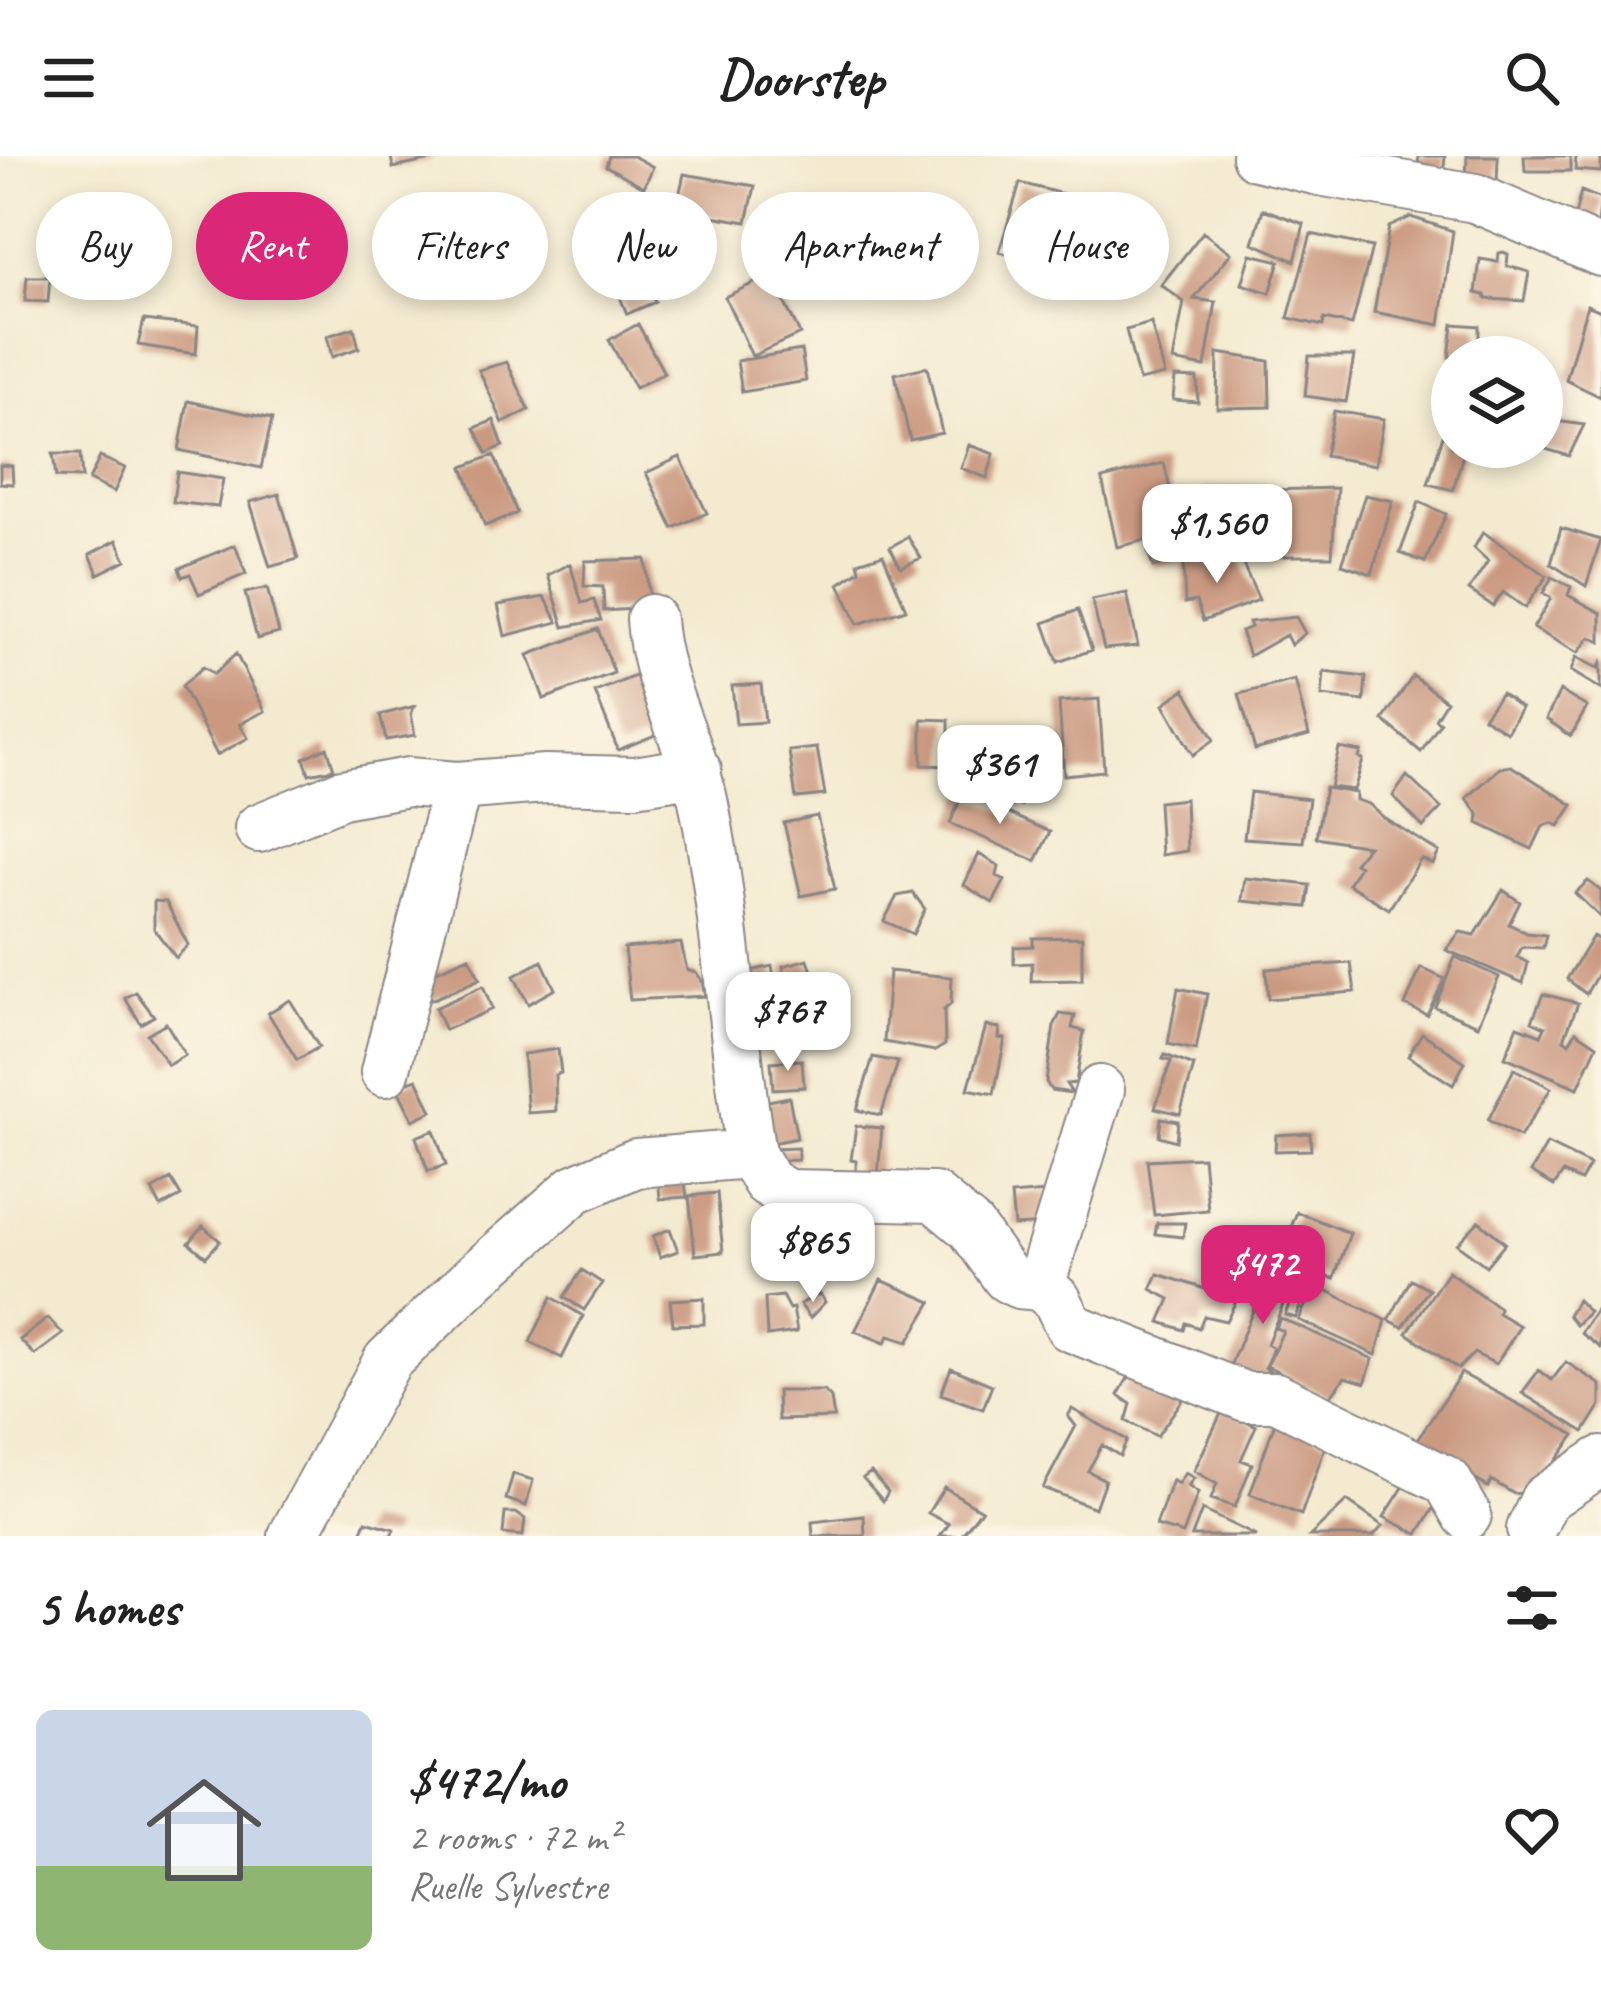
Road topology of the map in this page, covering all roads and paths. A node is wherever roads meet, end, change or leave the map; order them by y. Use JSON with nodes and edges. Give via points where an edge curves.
{"nodes":[{"id":1,"x":1256,"y":156,"type":"edge"},
{"id":2,"x":1601,"y":252,"type":"edge"},
{"id":3,"x":651,"y":619,"type":"dead end"},
{"id":4,"x":697,"y":771,"type":"junction"},
{"id":5,"x":457,"y":786,"type":"junction"},
{"id":6,"x":259,"y":828,"type":"dead end"},
{"id":7,"x":385,"y":1072,"type":"dead end"},
{"id":8,"x":1100,"y":1090,"type":"dead end"},
{"id":9,"x":751,"y":1154,"type":"junction"},
{"id":10,"x":1040,"y":1286,"type":"junction"},
{"id":11,"x":1601,"y":1460,"type":"edge"},
{"id":12,"x":1450,"y":1525,"type":"edge"},
{"id":13,"x":1541,"y":1532,"type":"edge"},
{"id":14,"x":293,"y":1536,"type":"edge"}],
"edges":[{"from":1,"to":2,"type":"street","via":[[1474,198]]},
{"from":3,"to":4,"type":"street","via":[[653,655]]},
{"from":4,"to":5,"type":"street","via":[[635,781]]},
{"from":4,"to":9,"type":"street"},
{"from":5,"to":6,"type":"street","via":[[408,782],[342,794]]},
{"from":5,"to":7,"type":"street"},
{"from":8,"to":10,"type":"street"},
{"from":9,"to":10,"type":"street","via":[[767,1182],[787,1194],[934,1197],[971,1228],[1007,1278]]},
{"from":9,"to":14,"type":"street","via":[[636,1163],[575,1189],[388,1360]]},
{"from":10,"to":12,"type":"street","via":[[1070,1328],[1246,1397],[1276,1397],[1447,1481]]},
{"from":11,"to":13,"type":"street","via":[[1545,1499]]},
{"from":12,"to":13,"type":"street"}]}
